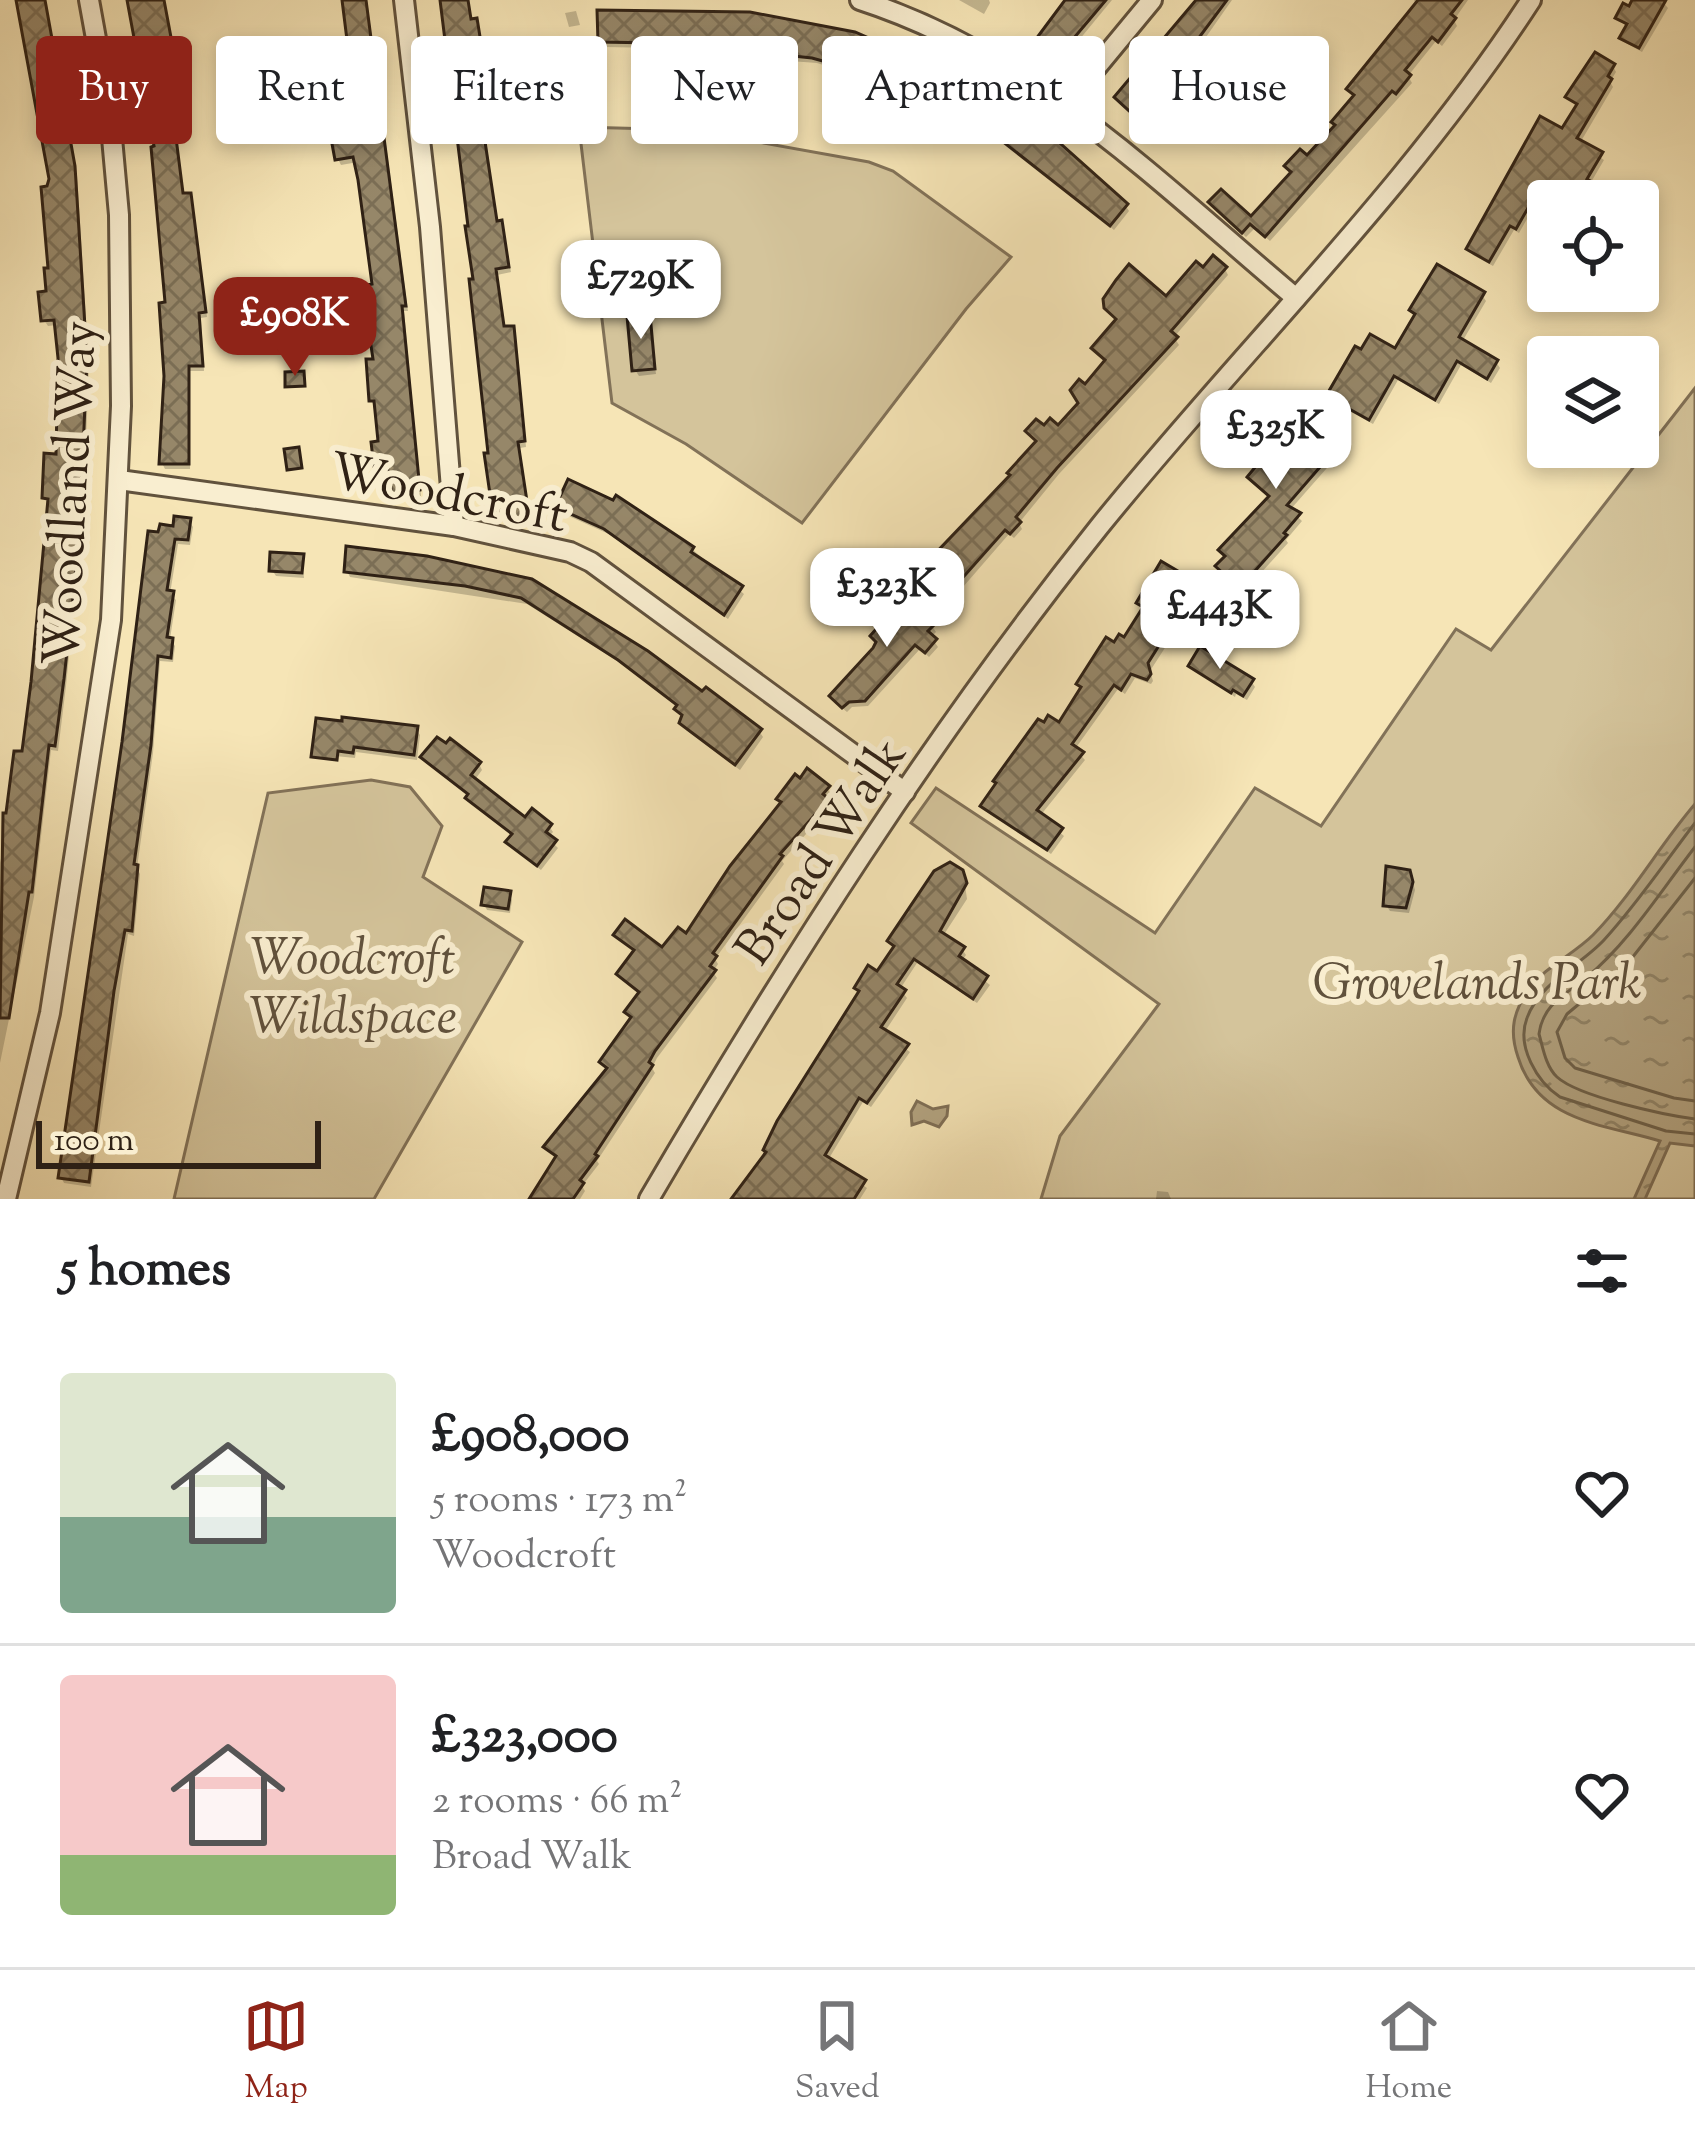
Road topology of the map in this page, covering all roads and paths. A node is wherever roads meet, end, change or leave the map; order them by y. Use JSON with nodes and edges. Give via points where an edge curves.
{"nodes":[{"id":1,"x":89,"y":0,"type":"edge"},
{"id":2,"x":404,"y":0,"type":"edge"},
{"id":3,"x":860,"y":0,"type":"edge"},
{"id":4,"x":1152,"y":0,"type":"edge"},
{"id":5,"x":1531,"y":0,"type":"edge"},
{"id":6,"x":954,"y":36,"type":"edge"},
{"id":7,"x":1105,"y":57,"type":"edge"},
{"id":8,"x":1105,"y":137,"type":"edge"},
{"id":9,"x":1296,"y":298,"type":"junction"},
{"id":10,"x":119,"y":480,"type":"junction"},
{"id":11,"x":454,"y":526,"type":"junction"},
{"id":12,"x":905,"y":792,"type":"junction"},
{"id":13,"x":6,"y":1199,"type":"edge"},
{"id":14,"x":649,"y":1199,"type":"edge"}],
"edges":[{"from":1,"to":10,"type":"street","name":"Woodland Way","via":[[118,215]]},
{"from":2,"to":11,"type":"street"},
{"from":3,"to":6,"type":"street"},
{"from":4,"to":7,"type":"street"},
{"from":5,"to":9,"type":"street","name":"Broad Walk","via":[[1427,142]]},
{"from":8,"to":9,"type":"street"},
{"from":9,"to":12,"type":"street","name":"Broad Walk","via":[[1098,529]]},
{"from":10,"to":11,"type":"street","name":"Woodcroft"},
{"from":10,"to":13,"type":"street","name":"Woodland Way","via":[[111,620],[88,784],[50,1013]]},
{"from":11,"to":12,"type":"street","name":"Woodcroft","via":[[591,562]]},
{"from":12,"to":14,"type":"street","name":"Broad Walk"}]}
